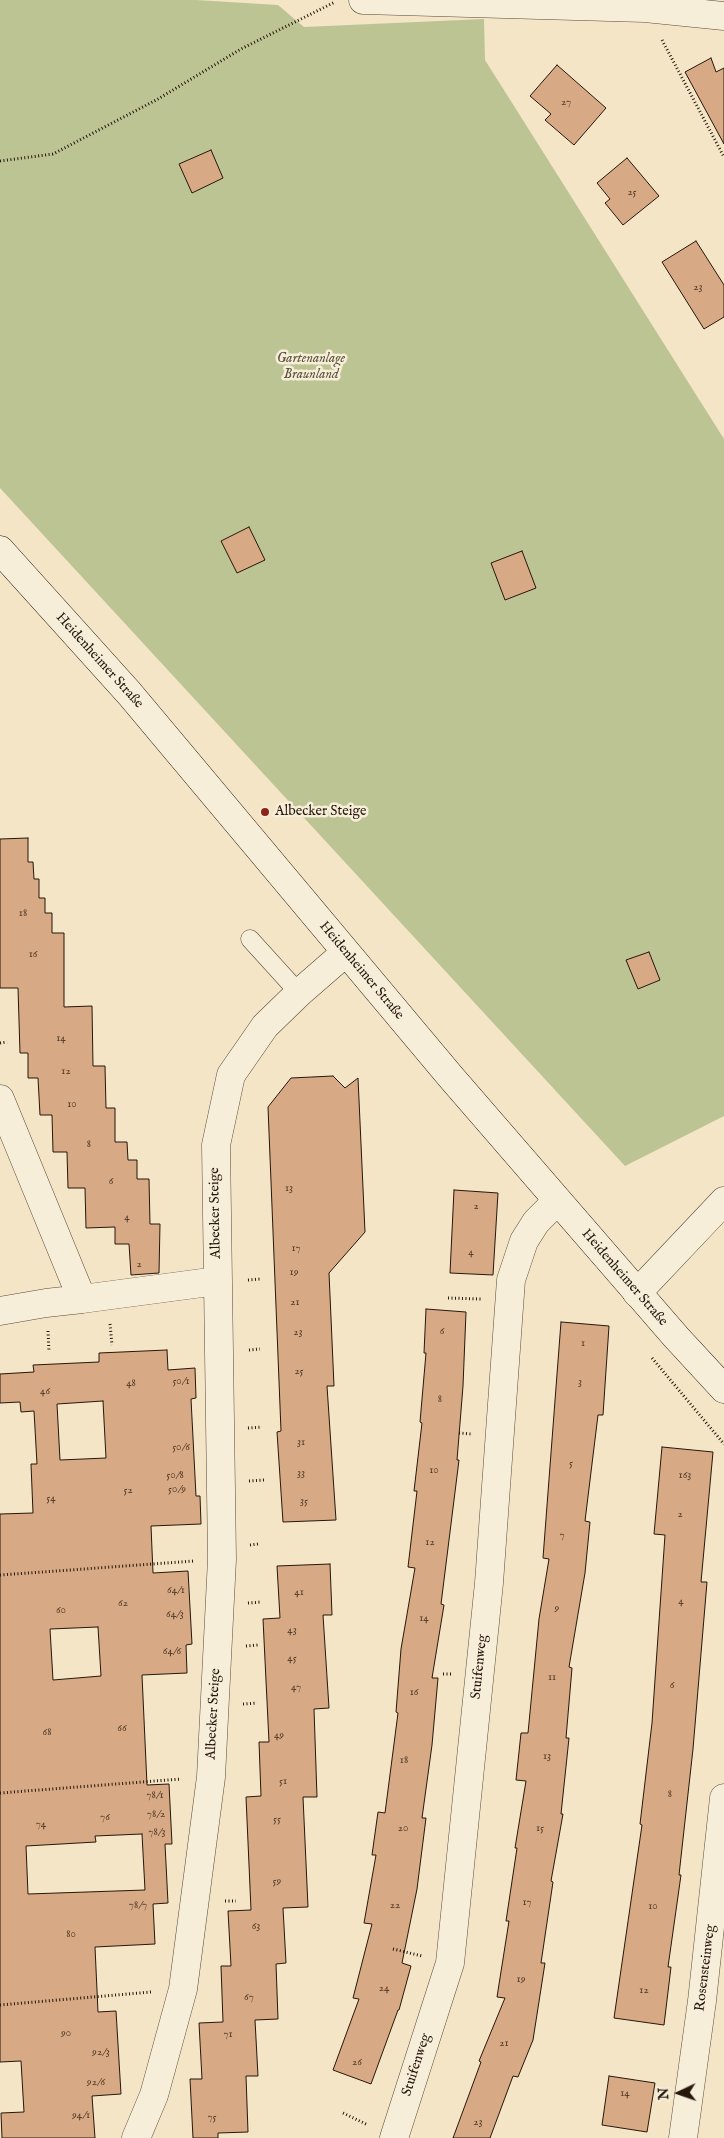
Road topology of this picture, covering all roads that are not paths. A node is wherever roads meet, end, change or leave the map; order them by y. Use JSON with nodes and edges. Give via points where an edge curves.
{"nodes":[{"id":1,"x":362,"y":0,"type":"edge"},
{"id":2,"x":724,"y":16,"type":"edge"},
{"id":3,"x":0,"y":550,"type":"edge"},
{"id":4,"x":250,"y":939,"type":"dead end"},
{"id":5,"x":346,"y":953,"type":"junction"},
{"id":6,"x":299,"y":993,"type":"junction"},
{"id":7,"x":0,"y":1099,"type":"edge"},
{"id":8,"x":557,"y":1201,"type":"junction"},
{"id":9,"x":724,"y":1201,"type":"edge"},
{"id":10,"x":217,"y":1281,"type":"junction"},
{"id":11,"x":637,"y":1293,"type":"junction"},
{"id":12,"x":82,"y":1299,"type":"junction"},
{"id":13,"x":0,"y":1311,"type":"edge"},
{"id":14,"x":724,"y":1389,"type":"edge"},
{"id":15,"x":724,"y":1798,"type":"edge"},
{"id":16,"x":136,"y":2138,"type":"edge"},
{"id":17,"x":394,"y":2138,"type":"edge"},
{"id":18,"x":683,"y":2138,"type":"edge"}],
"edges":[{"from":1,"to":2,"type":"street","via":[[645,8]]},
{"from":3,"to":5,"type":"street","name":"Heidenheimer Straße","via":[[128,693]]},
{"from":4,"to":6,"type":"lane"},
{"from":5,"to":6,"type":"street","name":"Albecker Steige"},
{"from":5,"to":8,"type":"street","name":"Heidenheimer Straße"},
{"from":6,"to":10,"type":"street","name":"Albecker Steige","via":[[265,1026],[231,1075],[216,1145]]},
{"from":7,"to":12,"type":"street"},
{"from":8,"to":11,"type":"street","name":"Heidenheimer Straße"},
{"from":8,"to":17,"type":"street","name":"Stuifenweg","via":[[536,1222],[524,1241],[511,1280],[489,1583],[450,1963]]},
{"from":9,"to":11,"type":"street"},
{"from":10,"to":12,"type":"street"},
{"from":10,"to":16,"type":"street","name":"Albecker Steige","via":[[222,1559],[212,1777],[183,1989],[154,2095]]},
{"from":11,"to":14,"type":"street","name":"Heidenheimer Straße"},
{"from":12,"to":13,"type":"street"},
{"from":15,"to":18,"type":"street","name":"Rosensteinweg"}]}
